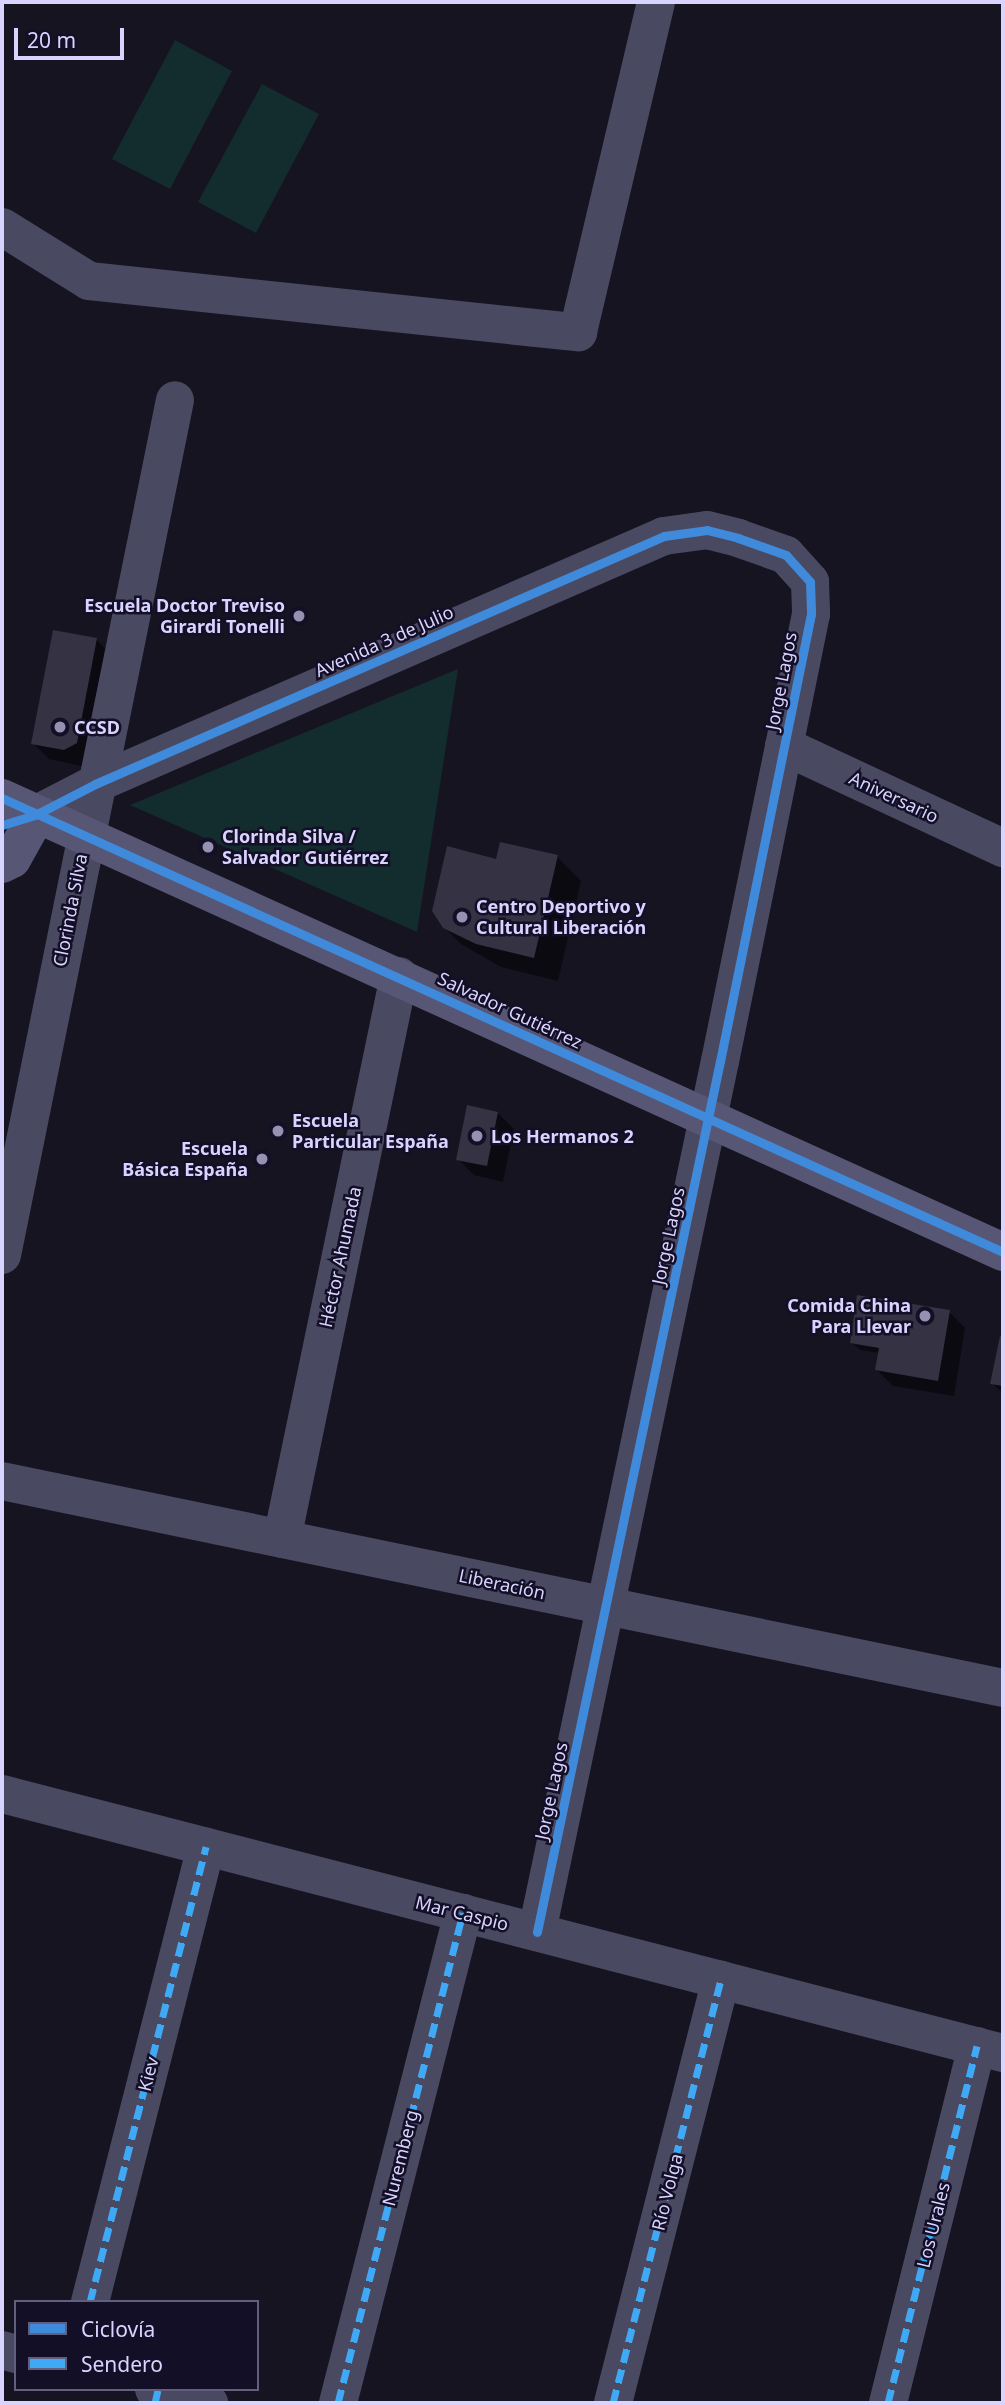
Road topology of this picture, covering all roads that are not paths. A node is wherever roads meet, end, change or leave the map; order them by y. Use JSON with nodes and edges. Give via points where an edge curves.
{"nodes":[{"id":1,"x":656,"y":2,"type":"edge"},
{"id":2,"x":2,"y":227,"type":"edge"},
{"id":3,"x":175,"y":400,"type":"dead end"},
{"id":4,"x":786,"y":555,"type":"joint"},
{"id":5,"x":784,"y":746,"type":"junction"},
{"id":6,"x":95,"y":784,"type":"junction"},
{"id":7,"x":2,"y":798,"type":"edge"},
{"id":8,"x":19,"y":820,"type":"edge"},
{"id":9,"x":85,"y":835,"type":"junction"},
{"id":10,"x":1003,"y":848,"type":"edge"},
{"id":11,"x":2,"y":864,"type":"edge"},
{"id":12,"x":399,"y":976,"type":"junction"},
{"id":13,"x":708,"y":1119,"type":"junction"},
{"id":14,"x":1003,"y":1252,"type":"edge"},
{"id":15,"x":2,"y":1255,"type":"edge"},
{"id":16,"x":2,"y":1480,"type":"edge"},
{"id":17,"x":282,"y":1539,"type":"junction"},
{"id":18,"x":606,"y":1606,"type":"junction"},
{"id":19,"x":1003,"y":1688,"type":"edge"},
{"id":20,"x":2,"y":1794,"type":"edge"},
{"id":21,"x":206,"y":1847,"type":"junction"},
{"id":22,"x":463,"y":1913,"type":"junction"},
{"id":23,"x":537,"y":1933,"type":"junction"},
{"id":24,"x":721,"y":1980,"type":"junction"},
{"id":25,"x":990,"y":2050,"type":"edge"},
{"id":26,"x":91,"y":2300,"type":"edge"},
{"id":27,"x":155,"y":2394,"type":"edge"},
{"id":28,"x":209,"y":2403,"type":"edge"},
{"id":29,"x":338,"y":2403,"type":"edge"},
{"id":30,"x":613,"y":2403,"type":"edge"},
{"id":31,"x":888,"y":2403,"type":"edge"}],
"edges":[{"from":1,"to":2,"type":"street","via":[[578,332],[89,281]]},
{"from":3,"to":6,"type":"street","name":"Clorinda Silva"},
{"from":4,"to":5,"type":"street","name":"Jorge Lagos","via":[[804,571],[813,597]]},
{"from":4,"to":6,"type":"street","name":"Avenida 3 de Julio","via":[[707,530],[664,536]]},
{"from":5,"to":10,"type":"street","name":"Aniversario"},
{"from":5,"to":13,"type":"street","name":"Jorge Lagos"},
{"from":6,"to":8,"type":"street","name":"Avenida 3 de Julio"},
{"from":6,"to":9,"type":"street","name":"Clorinda Silva"},
{"from":7,"to":8,"type":"main road","name":"Salvador Gutiérrez"},
{"from":8,"to":9,"type":"main road","name":"Salvador Gutiérrez"},
{"from":8,"to":11,"type":"main road","via":[[12,859]]},
{"from":9,"to":12,"type":"main road","name":"Salvador Gutiérrez"},
{"from":9,"to":15,"type":"street","name":"Clorinda Silva"},
{"from":12,"to":13,"type":"main road","name":"Salvador Gutiérrez"},
{"from":12,"to":17,"type":"street","name":"Héctor Ahumada"},
{"from":13,"to":14,"type":"main road","name":"Salvador Gutiérrez"},
{"from":13,"to":18,"type":"street","name":"Jorge Lagos"},
{"from":16,"to":17,"type":"street","name":"Liberación"},
{"from":17,"to":18,"type":"street","name":"Liberación"},
{"from":18,"to":19,"type":"street","name":"Liberación"},
{"from":18,"to":23,"type":"street","name":"Jorge Lagos"},
{"from":20,"to":21,"type":"street","name":"Mar Caspio"},
{"from":21,"to":22,"type":"street","name":"Mar Caspio"},
{"from":21,"to":26,"type":"street","name":"Kiev"},
{"from":22,"to":23,"type":"street","name":"Mar Caspio"},
{"from":22,"to":29,"type":"street","name":"Nuremberg"},
{"from":23,"to":24,"type":"street","name":"Mar Caspio"},
{"from":24,"to":25,"type":"street","name":"Mar Caspio"},
{"from":24,"to":30,"type":"street","name":"Río Volga"},
{"from":25,"to":31,"type":"street","name":"Los Urales"},
{"from":27,"to":28,"type":"street"}]}
